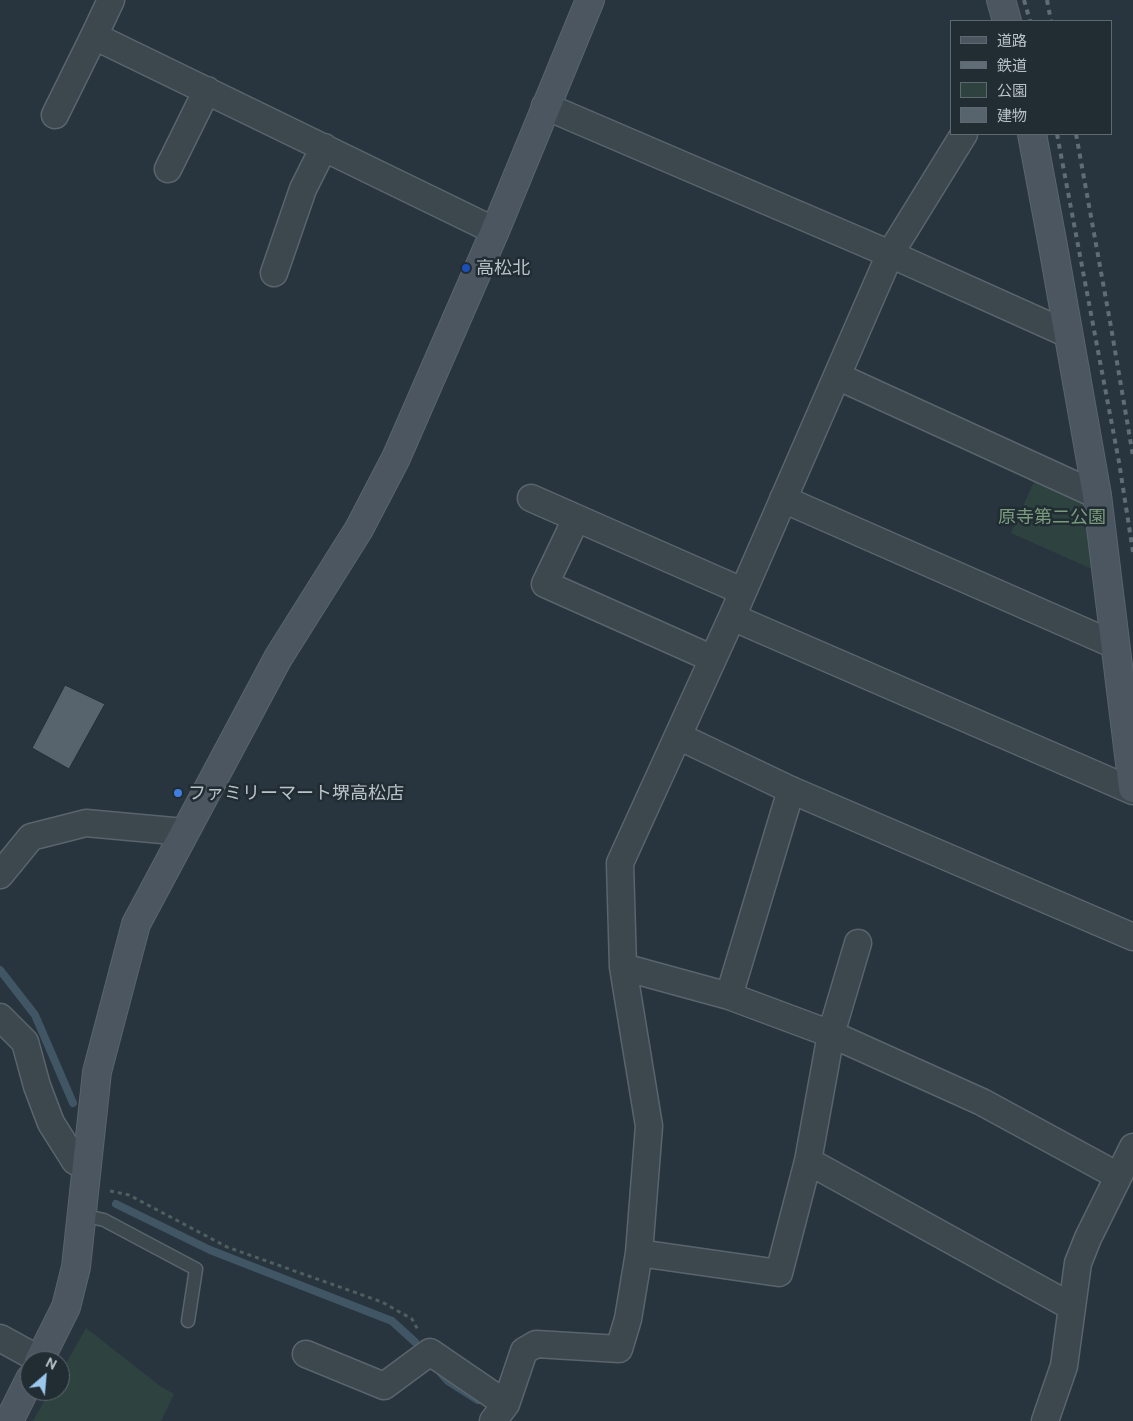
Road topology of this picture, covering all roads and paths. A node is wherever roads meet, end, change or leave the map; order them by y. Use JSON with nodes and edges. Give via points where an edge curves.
{"nodes":[{"id":1,"x":111,"y":0,"type":"edge"},
{"id":2,"x":590,"y":0,"type":"edge"},
{"id":3,"x":1002,"y":0,"type":"edge"},
{"id":4,"x":1007,"y":20,"type":"edge"},
{"id":5,"x":94,"y":36,"type":"junction"},
{"id":6,"x":207,"y":90,"type":"junction"},
{"id":7,"x":545,"y":106,"type":"junction"},
{"id":8,"x":55,"y":115,"type":"dead end"},
{"id":9,"x":963,"y":135,"type":"edge"},
{"id":10,"x":1032,"y":135,"type":"edge"},
{"id":11,"x":324,"y":147,"type":"junction"},
{"id":12,"x":168,"y":169,"type":"dead end"},
{"id":13,"x":495,"y":231,"type":"junction"},
{"id":14,"x":890,"y":254,"type":"junction"},
{"id":15,"x":274,"y":273,"type":"dead end"},
{"id":16,"x":1068,"y":334,"type":"junction"},
{"id":17,"x":837,"y":376,"type":"junction"},
{"id":18,"x":1097,"y":495,"type":"junction"},
{"id":19,"x":531,"y":498,"type":"dead end"},
{"id":20,"x":783,"y":499,"type":"junction"},
{"id":21,"x":576,"y":519,"type":"junction"},
{"id":22,"x":742,"y":591,"type":"junction"},
{"id":23,"x":732,"y":617,"type":"junction"},
{"id":24,"x":1115,"y":645,"type":"junction"},
{"id":25,"x":712,"y":659,"type":"junction"},
{"id":26,"x":678,"y":736,"type":"junction"},
{"id":27,"x":791,"y":790,"type":"junction"},
{"id":28,"x":1133,"y":790,"type":"edge"},
{"id":29,"x":184,"y":832,"type":"junction"},
{"id":30,"x":0,"y":875,"type":"edge"},
{"id":31,"x":1133,"y":937,"type":"edge"},
{"id":32,"x":858,"y":943,"type":"dead end"},
{"id":33,"x":623,"y":967,"type":"junction"},
{"id":34,"x":729,"y":996,"type":"junction"},
{"id":35,"x":0,"y":1017,"type":"edge"},
{"id":36,"x":831,"y":1034,"type":"junction"},
{"id":37,"x":1133,"y":1147,"type":"edge"},
{"id":38,"x":808,"y":1161,"type":"junction"},
{"id":39,"x":86,"y":1175,"type":"junction"},
{"id":40,"x":1118,"y":1176,"type":"junction"},
{"id":41,"x":82,"y":1215,"type":"junction"},
{"id":42,"x":639,"y":1253,"type":"junction"},
{"id":43,"x":1072,"y":1307,"type":"junction"},
{"id":44,"x":188,"y":1321,"type":"dead end"},
{"id":45,"x":0,"y":1338,"type":"edge"},
{"id":46,"x":23,"y":1351,"type":"edge"},
{"id":47,"x":45,"y":1351,"type":"edge"},
{"id":48,"x":430,"y":1352,"type":"junction"},
{"id":49,"x":306,"y":1354,"type":"dead end"},
{"id":50,"x":20,"y":1399,"type":"edge"},
{"id":51,"x":499,"y":1412,"type":"edge"},
{"id":52,"x":9,"y":1421,"type":"edge"},
{"id":53,"x":1046,"y":1421,"type":"edge"}],
"edges":[{"from":1,"to":5,"type":"street"},
{"from":2,"to":7,"type":"street"},
{"from":3,"to":4,"type":"street"},
{"from":5,"to":6,"type":"street"},
{"from":5,"to":8,"type":"street"},
{"from":6,"to":11,"type":"street"},
{"from":6,"to":12,"type":"street"},
{"from":7,"to":13,"type":"street"},
{"from":7,"to":14,"type":"street"},
{"from":9,"to":14,"type":"street"},
{"from":10,"to":16,"type":"street"},
{"from":11,"to":13,"type":"street"},
{"from":11,"to":15,"type":"street","via":[[303,189]]},
{"from":13,"to":29,"type":"street","via":[[396,458],[359,529],[278,658]]},
{"from":14,"to":16,"type":"street"},
{"from":14,"to":17,"type":"street"},
{"from":16,"to":18,"type":"street"},
{"from":17,"to":18,"type":"street"},
{"from":17,"to":20,"type":"street"},
{"from":18,"to":24,"type":"street"},
{"from":19,"to":21,"type":"street"},
{"from":20,"to":22,"type":"street"},
{"from":20,"to":24,"type":"street"},
{"from":21,"to":22,"type":"street"},
{"from":21,"to":25,"type":"street","via":[[546,584]]},
{"from":22,"to":23,"type":"street"},
{"from":23,"to":25,"type":"street"},
{"from":23,"to":28,"type":"street"},
{"from":24,"to":28,"type":"street"},
{"from":25,"to":26,"type":"street"},
{"from":26,"to":27,"type":"street"},
{"from":26,"to":33,"type":"street","via":[[620,863]]},
{"from":27,"to":31,"type":"street"},
{"from":27,"to":34,"type":"street"},
{"from":29,"to":30,"type":"street","via":[[86,823],[31,838]]},
{"from":29,"to":39,"type":"street","via":[[136,924],[97,1072]]},
{"from":32,"to":36,"type":"street"},
{"from":33,"to":34,"type":"street"},
{"from":33,"to":42,"type":"street","via":[[650,1126]]},
{"from":34,"to":36,"type":"street"},
{"from":35,"to":39,"type":"street","via":[[25,1042],[51,1123]]},
{"from":36,"to":38,"type":"street"},
{"from":36,"to":40,"type":"street","via":[[982,1102]]},
{"from":37,"to":40,"type":"street"},
{"from":38,"to":42,"type":"street","via":[[779,1273]]},
{"from":38,"to":43,"type":"street"},
{"from":39,"to":41,"type":"street"},
{"from":39,"to":48,"type":"path","via":[[227,1246],[382,1302],[412,1319]]},
{"from":40,"to":43,"type":"street","via":[[1078,1262]]},
{"from":41,"to":44,"type":"lane","via":[[104,1220],[196,1270]]},
{"from":41,"to":47,"type":"street","via":[[76,1267],[66,1307]]},
{"from":42,"to":51,"type":"street","via":[[628,1319],[618,1349],[536,1344],[524,1351]]},
{"from":43,"to":53,"type":"street","via":[[1064,1366]]},
{"from":45,"to":46,"type":"street"},
{"from":48,"to":49,"type":"street","via":[[384,1386]]},
{"from":48,"to":51,"type":"street"},
{"from":50,"to":52,"type":"street"}]}
